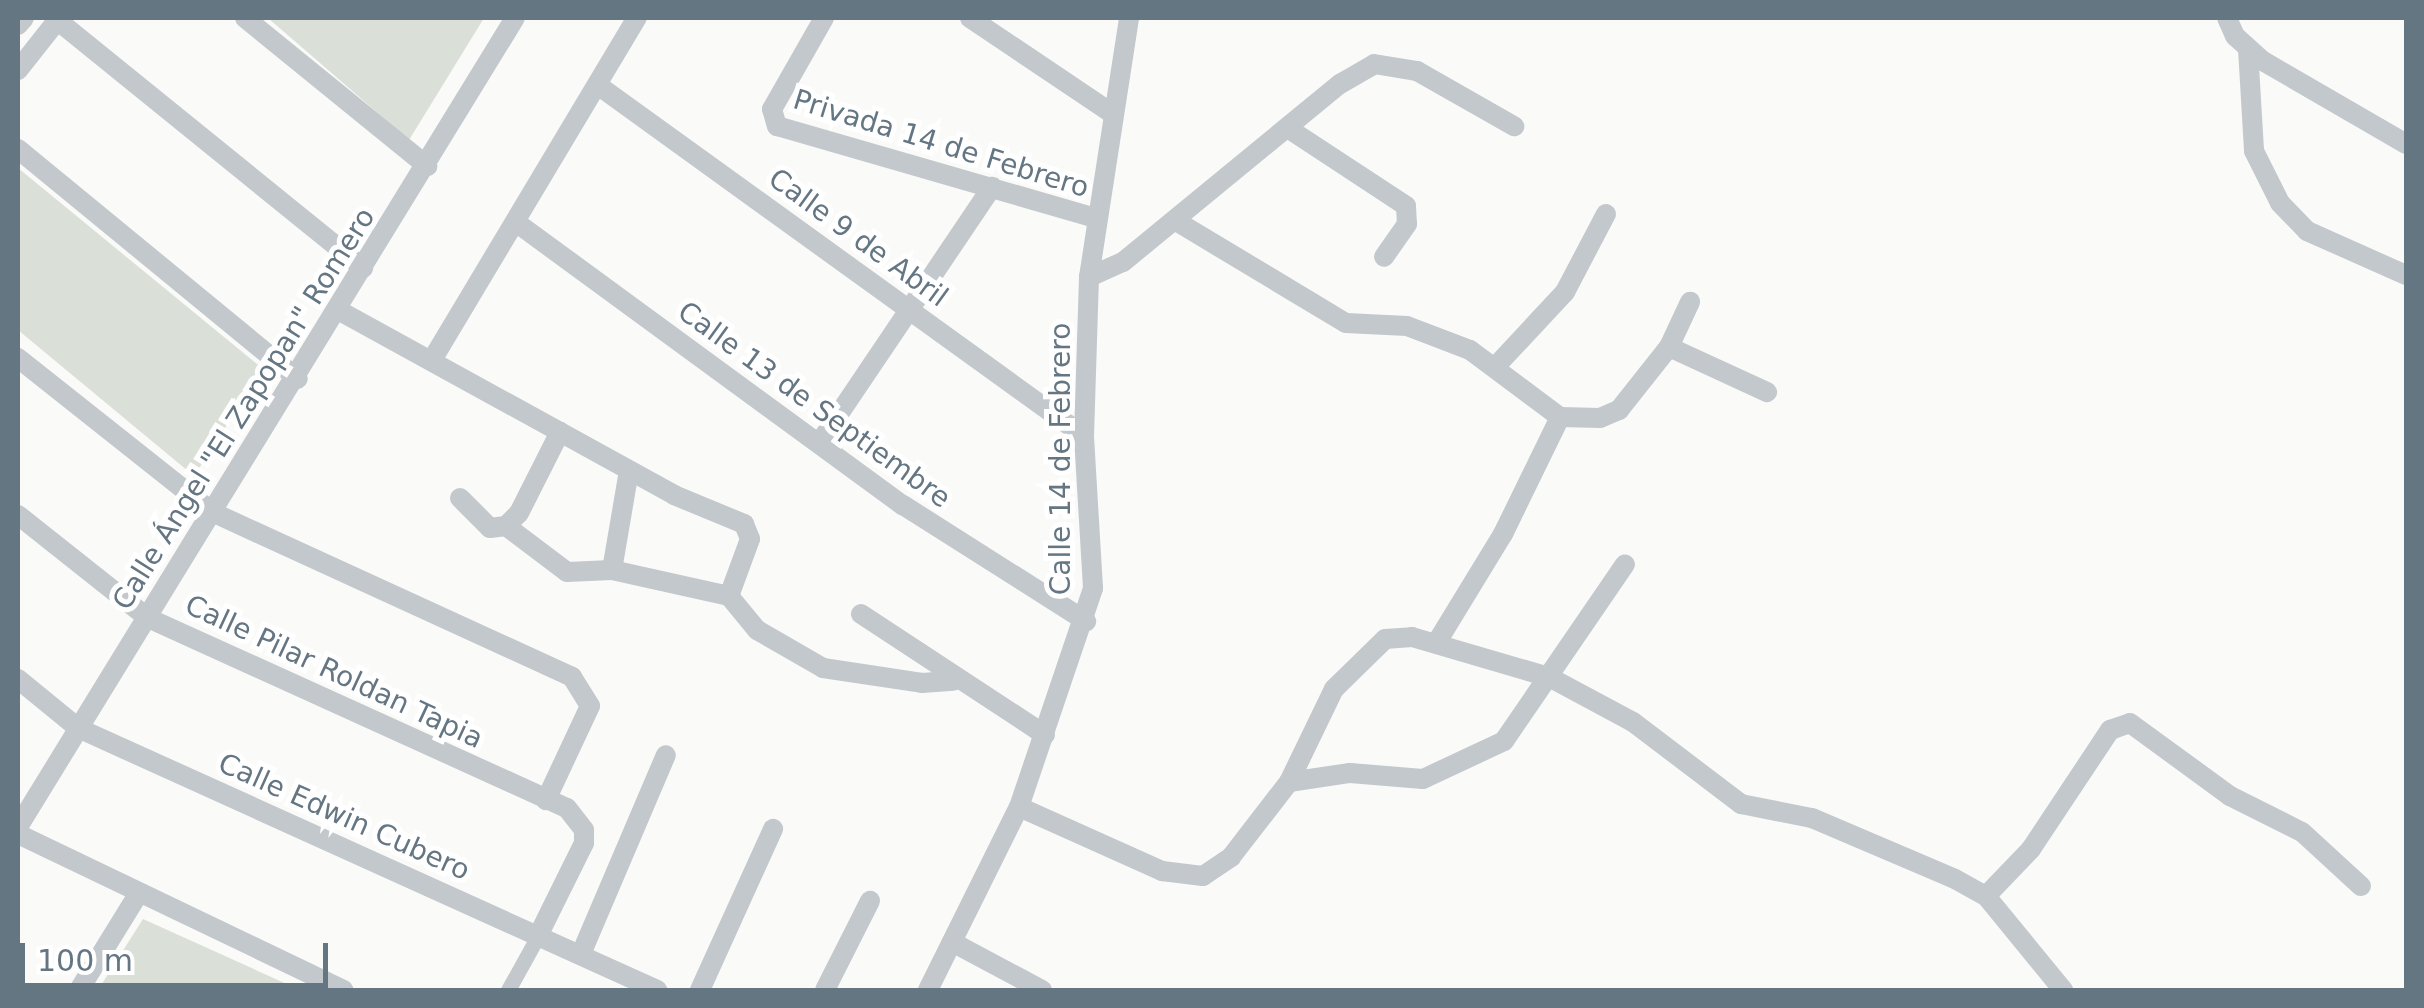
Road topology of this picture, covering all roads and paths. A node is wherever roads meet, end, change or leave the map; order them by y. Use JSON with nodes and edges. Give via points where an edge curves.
{"nodes":[{"id":1,"x":24,"y":18,"type":"edge"},
{"id":2,"x":245,"y":18,"type":"edge"},
{"id":3,"x":515,"y":18,"type":"edge"},
{"id":4,"x":637,"y":18,"type":"edge"},
{"id":5,"x":824,"y":18,"type":"edge"},
{"id":6,"x":970,"y":18,"type":"edge"},
{"id":7,"x":1129,"y":18,"type":"edge"},
{"id":8,"x":2227,"y":18,"type":"edge"},
{"id":9,"x":58,"y":19,"type":"edge"},
{"id":10,"x":18,"y":26,"type":"edge"},
{"id":11,"x":2248,"y":50,"type":"junction"},
{"id":12,"x":18,"y":70,"type":"edge"},
{"id":13,"x":599,"y":86,"type":"junction"},
{"id":14,"x":1110,"y":112,"type":"junction"},
{"id":15,"x":1514,"y":126,"type":"dead end"},
{"id":16,"x":1289,"y":129,"type":"junction"},
{"id":17,"x":2406,"y":144,"type":"edge"},
{"id":18,"x":18,"y":149,"type":"edge"},
{"id":19,"x":427,"y":166,"type":"junction"},
{"id":20,"x":992,"y":187,"type":"junction"},
{"id":21,"x":1606,"y":214,"type":"dead end"},
{"id":22,"x":1096,"y":218,"type":"junction"},
{"id":23,"x":1176,"y":221,"type":"junction"},
{"id":24,"x":516,"y":223,"type":"junction"},
{"id":25,"x":1384,"y":257,"type":"dead end"},
{"id":26,"x":363,"y":268,"type":"junction"},
{"id":27,"x":2406,"y":273,"type":"edge"},
{"id":28,"x":1089,"y":277,"type":"junction"},
{"id":29,"x":1690,"y":302,"type":"dead end"},
{"id":30,"x":338,"y":310,"type":"junction"},
{"id":31,"x":914,"y":311,"type":"junction"},
{"id":32,"x":1670,"y":347,"type":"junction"},
{"id":33,"x":18,"y":358,"type":"edge"},
{"id":34,"x":432,"y":360,"type":"junction"},
{"id":35,"x":1496,"y":366,"type":"junction"},
{"id":36,"x":298,"y":380,"type":"junction"},
{"id":37,"x":1768,"y":392,"type":"dead end"},
{"id":38,"x":1560,"y":417,"type":"junction"},
{"id":39,"x":560,"y":432,"type":"junction"},
{"id":40,"x":1084,"y":436,"type":"junction"},
{"id":41,"x":820,"y":442,"type":"junction"},
{"id":42,"x":629,"y":471,"type":"junction"},
{"id":43,"x":460,"y":498,"type":"dead end"},
{"id":44,"x":212,"y":512,"type":"junction"},
{"id":45,"x":18,"y":514,"type":"edge"},
{"id":46,"x":506,"y":526,"type":"junction"},
{"id":47,"x":1624,"y":564,"type":"dead end"},
{"id":48,"x":612,"y":570,"type":"junction"},
{"id":49,"x":729,"y":596,"type":"junction"},
{"id":50,"x":861,"y":614,"type":"dead end"},
{"id":51,"x":148,"y":618,"type":"junction"},
{"id":52,"x":1086,"y":621,"type":"junction"},
{"id":53,"x":1437,"y":642,"type":"junction"},
{"id":54,"x":1548,"y":677,"type":"junction"},
{"id":55,"x":18,"y":678,"type":"edge"},
{"id":56,"x":953,"y":680,"type":"junction"},
{"id":57,"x":78,"y":728,"type":"junction"},
{"id":58,"x":1045,"y":735,"type":"junction"},
{"id":59,"x":666,"y":755,"type":"dead end"},
{"id":60,"x":1289,"y":782,"type":"junction"},
{"id":61,"x":546,"y":800,"type":"junction"},
{"id":62,"x":1019,"y":807,"type":"junction"},
{"id":63,"x":772,"y":829,"type":"dead end"},
{"id":64,"x":18,"y":831,"type":"edge"},
{"id":65,"x":2361,"y":886,"type":"dead end"},
{"id":66,"x":139,"y":892,"type":"junction"},
{"id":67,"x":1986,"y":896,"type":"junction"},
{"id":68,"x":870,"y":901,"type":"dead end"},
{"id":69,"x":539,"y":934,"type":"junction"},
{"id":70,"x":952,"y":942,"type":"junction"},
{"id":71,"x":581,"y":954,"type":"junction"},
{"id":72,"x":80,"y":990,"type":"edge"},
{"id":73,"x":344,"y":990,"type":"edge"},
{"id":74,"x":508,"y":990,"type":"edge"},
{"id":75,"x":657,"y":990,"type":"edge"},
{"id":76,"x":700,"y":990,"type":"edge"},
{"id":77,"x":825,"y":990,"type":"edge"},
{"id":78,"x":928,"y":990,"type":"edge"},
{"id":79,"x":1042,"y":990,"type":"edge"},
{"id":80,"x":2064,"y":990,"type":"edge"}],
"edges":[{"from":1,"to":10,"type":"street"},
{"from":2,"to":19,"type":"street"},
{"from":3,"to":19,"type":"street","name":"Calle Ángel \"El Zapopan\" Romero"},
{"from":4,"to":13,"type":"street"},
{"from":5,"to":20,"type":"street","name":"Privada 14 de Febrero","via":[[772,109],[772,122]]},
{"from":6,"to":14,"type":"street"},
{"from":7,"to":14,"type":"street","name":"Calle 14 de Febrero"},
{"from":8,"to":11,"type":"street"},
{"from":9,"to":12,"type":"street"},
{"from":9,"to":26,"type":"street"},
{"from":11,"to":17,"type":"street"},
{"from":11,"to":27,"type":"street","via":[[2254,151],[2280,203],[2307,231]]},
{"from":13,"to":24,"type":"street"},
{"from":13,"to":31,"type":"street","name":"Calle 9 de Abril"},
{"from":14,"to":22,"type":"street","name":"Calle 14 de Febrero"},
{"from":15,"to":16,"type":"street","via":[[1396,63],[1359,69]]},
{"from":16,"to":23,"type":"street"},
{"from":16,"to":25,"type":"street","via":[[1406,206],[1407,224]]},
{"from":18,"to":36,"type":"street"},
{"from":19,"to":26,"type":"street","name":"Calle Ángel \"El Zapopan\" Romero"},
{"from":20,"to":22,"type":"street","name":"Privada 14 de Febrero"},
{"from":20,"to":31,"type":"street"},
{"from":21,"to":35,"type":"street","via":[[1564,292]]},
{"from":22,"to":28,"type":"street","name":"Calle 14 de Febrero"},
{"from":23,"to":28,"type":"street","via":[[1124,262]]},
{"from":23,"to":35,"type":"street","via":[[1346,323],[1407,326]]},
{"from":24,"to":34,"type":"street"},
{"from":24,"to":41,"type":"street","name":"Calle 13 de Septiembre"},
{"from":26,"to":30,"type":"street","name":"Calle Ángel \"El Zapopan\" Romero"},
{"from":28,"to":40,"type":"street","name":"Calle 14 de Febrero"},
{"from":29,"to":32,"type":"street"},
{"from":30,"to":34,"type":"street"},
{"from":30,"to":36,"type":"street","name":"Calle Ángel \"El Zapopan\" Romero"},
{"from":31,"to":40,"type":"street","name":"Calle 9 de Abril"},
{"from":31,"to":41,"type":"street"},
{"from":32,"to":37,"type":"street"},
{"from":32,"to":38,"type":"street","via":[[1619,410],[1600,418]]},
{"from":33,"to":44,"type":"street"},
{"from":34,"to":39,"type":"street"},
{"from":35,"to":38,"type":"street"},
{"from":36,"to":44,"type":"street","name":"Calle Ángel \"El Zapopan\" Romero"},
{"from":38,"to":53,"type":"street","via":[[1503,534]]},
{"from":39,"to":42,"type":"street"},
{"from":39,"to":46,"type":"street"},
{"from":40,"to":52,"type":"street","name":"Calle 14 de Febrero","via":[[1093,588]]},
{"from":41,"to":52,"type":"street","name":"Calle 13 de Septiembre","via":[[997,570]]},
{"from":42,"to":48,"type":"street"},
{"from":42,"to":49,"type":"street","via":[[750,531]]},
{"from":43,"to":46,"type":"street","via":[[490,528]]},
{"from":44,"to":51,"type":"street","name":"Calle Ángel \"El Zapopan\" Romero"},
{"from":44,"to":61,"type":"street","via":[[583,686],[590,706]]},
{"from":45,"to":51,"type":"street","name":"Calle Pilar Roldan Tapia"},
{"from":46,"to":48,"type":"street","via":[[567,572]]},
{"from":47,"to":54,"type":"street"},
{"from":48,"to":49,"type":"street"},
{"from":49,"to":56,"type":"street","via":[[757,630],[823,668],[922,683]]},
{"from":50,"to":56,"type":"street"},
{"from":51,"to":57,"type":"street","name":"Calle Ángel \"El Zapopan\" Romero"},
{"from":51,"to":61,"type":"street","name":"Calle Pilar Roldan Tapia"},
{"from":52,"to":58,"type":"street","name":"Calle 14 de Febrero"},
{"from":53,"to":54,"type":"street"},
{"from":53,"to":60,"type":"street","via":[[1395,636],[1376,645],[1326,701]]},
{"from":54,"to":60,"type":"street","via":[[1504,741],[1423,779],[1350,773]]},
{"from":54,"to":67,"type":"street","via":[[1633,722],[1741,804],[1812,818]]},
{"from":55,"to":57,"type":"street","name":"Calle Edwin Cubero"},
{"from":56,"to":58,"type":"street"},
{"from":57,"to":64,"type":"street","name":"Calle Ángel \"El Zapopan\" Romero"},
{"from":57,"to":69,"type":"street","name":"Calle Edwin Cubero"},
{"from":58,"to":62,"type":"street","name":"Calle 14 de Febrero"},
{"from":59,"to":71,"type":"street"},
{"from":60,"to":62,"type":"street","via":[[1232,857],[1203,876],[1162,871]]},
{"from":61,"to":69,"type":"street","name":"Calle Pilar Roldan Tapia","via":[[567,808],[584,830]]},
{"from":62,"to":70,"type":"street","name":"Calle 14 de Febrero"},
{"from":63,"to":76,"type":"street"},
{"from":64,"to":66,"type":"street"},
{"from":65,"to":67,"type":"street","via":[[2302,832],[2230,796],[2130,722],[2110,730],[2032,849]]},
{"from":66,"to":72,"type":"street"},
{"from":66,"to":73,"type":"street"},
{"from":67,"to":80,"type":"street"},
{"from":68,"to":77,"type":"street"},
{"from":69,"to":71,"type":"street","name":"Calle Edwin Cubero"},
{"from":69,"to":74,"type":"street"},
{"from":70,"to":78,"type":"street","name":"Calle 14 de Febrero"},
{"from":70,"to":79,"type":"street"},
{"from":71,"to":75,"type":"street","name":"Calle Edwin Cubero"}]}
